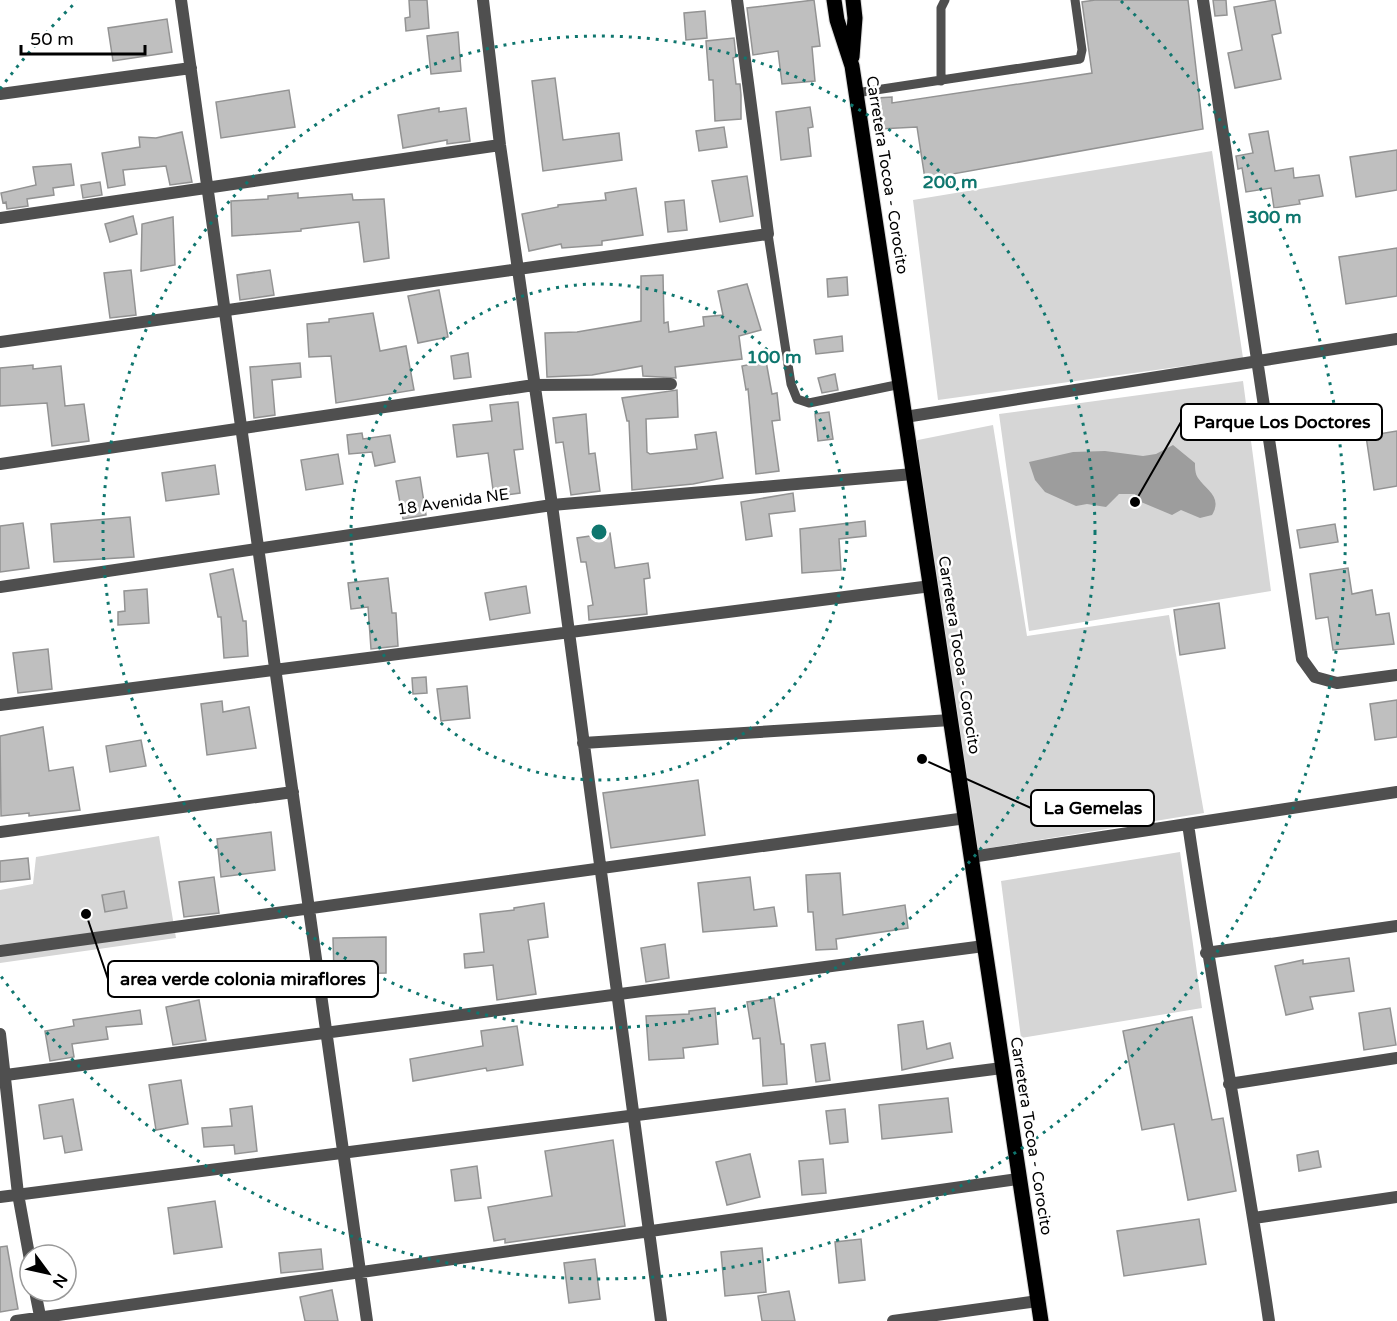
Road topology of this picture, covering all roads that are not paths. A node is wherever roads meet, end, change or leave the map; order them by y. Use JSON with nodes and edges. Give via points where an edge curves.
{"nodes":[{"id":1,"x":182,"y":0,"type":"edge"},
{"id":2,"x":483,"y":0,"type":"edge"},
{"id":3,"x":737,"y":0,"type":"edge"},
{"id":4,"x":834,"y":0,"type":"edge"},
{"id":5,"x":853,"y":0,"type":"edge"},
{"id":6,"x":945,"y":0,"type":"edge"},
{"id":7,"x":1075,"y":0,"type":"edge"},
{"id":8,"x":1203,"y":0,"type":"edge"},
{"id":9,"x":852,"y":66,"type":"junction"},
{"id":10,"x":191,"y":68,"type":"junction"},
{"id":11,"x":941,"y":81,"type":"junction"},
{"id":12,"x":856,"y":93,"type":"junction"},
{"id":13,"x":0,"y":94,"type":"edge"},
{"id":14,"x":500,"y":145,"type":"junction"},
{"id":15,"x":208,"y":188,"type":"junction"},
{"id":16,"x":0,"y":218,"type":"edge"},
{"id":17,"x":768,"y":234,"type":"junction"},
{"id":18,"x":519,"y":269,"type":"junction"},
{"id":19,"x":225,"y":310,"type":"junction"},
{"id":20,"x":1397,"y":339,"type":"edge"},
{"id":21,"x":0,"y":342,"type":"edge"},
{"id":22,"x":1258,"y":360,"type":"junction"},
{"id":23,"x":671,"y":384,"type":"dead end"},
{"id":24,"x":901,"y":384,"type":"junction"},
{"id":25,"x":534,"y":385,"type":"junction"},
{"id":26,"x":905,"y":417,"type":"junction"},
{"id":27,"x":242,"y":429,"type":"junction"},
{"id":28,"x":0,"y":464,"type":"edge"},
{"id":29,"x":913,"y":474,"type":"junction"},
{"id":30,"x":552,"y":505,"type":"junction"},
{"id":31,"x":258,"y":547,"type":"junction"},
{"id":32,"x":931,"y":586,"type":"junction"},
{"id":33,"x":0,"y":587,"type":"edge"},
{"id":34,"x":569,"y":632,"type":"junction"},
{"id":35,"x":276,"y":670,"type":"junction"},
{"id":36,"x":1397,"y":675,"type":"edge"},
{"id":37,"x":0,"y":705,"type":"edge"},
{"id":38,"x":951,"y":720,"type":"junction"},
{"id":39,"x":583,"y":743,"type":"junction"},
{"id":40,"x":293,"y":792,"type":"junction"},
{"id":41,"x":1397,"y":792,"type":"edge"},
{"id":42,"x":966,"y":818,"type":"junction"},
{"id":43,"x":1188,"y":824,"type":"junction"},
{"id":44,"x":0,"y":832,"type":"edge"},
{"id":45,"x":972,"y":857,"type":"junction"},
{"id":46,"x":600,"y":868,"type":"junction"},
{"id":47,"x":309,"y":908,"type":"junction"},
{"id":48,"x":1397,"y":926,"type":"edge"},
{"id":49,"x":984,"y":946,"type":"junction"},
{"id":50,"x":0,"y":951,"type":"edge"},
{"id":51,"x":1206,"y":953,"type":"junction"},
{"id":52,"x":618,"y":994,"type":"junction"},
{"id":53,"x":327,"y":1033,"type":"junction"},
{"id":54,"x":0,"y":1034,"type":"edge"},
{"id":55,"x":1397,"y":1058,"type":"edge"},
{"id":56,"x":1002,"y":1068,"type":"junction"},
{"id":57,"x":6,"y":1075,"type":"junction"},
{"id":58,"x":1229,"y":1084,"type":"junction"},
{"id":59,"x":632,"y":1115,"type":"junction"},
{"id":60,"x":343,"y":1152,"type":"junction"},
{"id":61,"x":1018,"y":1179,"type":"junction"},
{"id":62,"x":18,"y":1194,"type":"junction"},
{"id":63,"x":0,"y":1197,"type":"edge"},
{"id":64,"x":1397,"y":1197,"type":"edge"},
{"id":65,"x":1254,"y":1218,"type":"junction"},
{"id":66,"x":648,"y":1232,"type":"junction"},
{"id":67,"x":27,"y":1243,"type":"edge"},
{"id":68,"x":360,"y":1272,"type":"junction"},
{"id":69,"x":1038,"y":1300,"type":"junction"},
{"id":70,"x":37,"y":1303,"type":"edge"},
{"id":71,"x":40,"y":1319,"type":"edge"},
{"id":72,"x":16,"y":1321,"type":"edge"},
{"id":73,"x":367,"y":1321,"type":"edge"},
{"id":74,"x":661,"y":1321,"type":"edge"},
{"id":75,"x":893,"y":1321,"type":"edge"},
{"id":76,"x":1041,"y":1321,"type":"edge"},
{"id":77,"x":1269,"y":1321,"type":"edge"}],
"edges":[{"from":1,"to":10,"type":"street"},
{"from":2,"to":14,"type":"street"},
{"from":3,"to":17,"type":"street"},
{"from":4,"to":9,"type":"main road","name":"Carretera Tocoa - Corocito"},
{"from":5,"to":9,"type":"main road","name":"Carretera Tocoa - Corocito"},
{"from":6,"to":11,"type":"lane","via":[[941,8]]},
{"from":7,"to":11,"type":"lane","via":[[1080,59]]},
{"from":8,"to":22,"type":"street"},
{"from":9,"to":12,"type":"main road","name":"Carretera Tocoa - Corocito"},
{"from":10,"to":13,"type":"street"},
{"from":10,"to":15,"type":"street"},
{"from":11,"to":12,"type":"lane"},
{"from":12,"to":24,"type":"main road","name":"Carretera Tocoa - Corocito"},
{"from":14,"to":15,"type":"street"},
{"from":14,"to":18,"type":"street"},
{"from":15,"to":16,"type":"street"},
{"from":15,"to":19,"type":"street"},
{"from":17,"to":18,"type":"street"},
{"from":17,"to":24,"type":"lane","via":[[791,384],[797,399],[809,403]]},
{"from":18,"to":19,"type":"street"},
{"from":18,"to":25,"type":"street"},
{"from":19,"to":21,"type":"street"},
{"from":19,"to":27,"type":"street"},
{"from":20,"to":22,"type":"street"},
{"from":22,"to":26,"type":"street"},
{"from":22,"to":36,"type":"street","via":[[1302,659],[1315,678],[1337,683]]},
{"from":23,"to":25,"type":"street"},
{"from":24,"to":26,"type":"main road","name":"Carretera Tocoa - Corocito"},
{"from":25,"to":27,"type":"street"},
{"from":25,"to":30,"type":"street"},
{"from":26,"to":29,"type":"main road","name":"Carretera Tocoa - Corocito"},
{"from":27,"to":28,"type":"street"},
{"from":27,"to":31,"type":"street"},
{"from":29,"to":30,"type":"street","name":"18 Avenida NE"},
{"from":29,"to":32,"type":"main road","name":"Carretera Tocoa - Corocito"},
{"from":30,"to":31,"type":"street","name":"18 Avenida NE"},
{"from":30,"to":34,"type":"street"},
{"from":31,"to":33,"type":"street","name":"18 Avenida NE"},
{"from":31,"to":35,"type":"street"},
{"from":32,"to":34,"type":"street"},
{"from":32,"to":38,"type":"main road","name":"Carretera Tocoa - Corocito"},
{"from":34,"to":35,"type":"street"},
{"from":34,"to":39,"type":"street"},
{"from":35,"to":37,"type":"street"},
{"from":35,"to":40,"type":"street"},
{"from":38,"to":39,"type":"street"},
{"from":38,"to":42,"type":"main road","name":"Carretera Tocoa - Corocito"},
{"from":39,"to":46,"type":"street"},
{"from":40,"to":44,"type":"street"},
{"from":40,"to":47,"type":"street"},
{"from":41,"to":43,"type":"street"},
{"from":42,"to":45,"type":"main road","name":"Carretera Tocoa - Corocito"},
{"from":42,"to":46,"type":"street"},
{"from":43,"to":45,"type":"street"},
{"from":43,"to":51,"type":"street"},
{"from":45,"to":49,"type":"main road","name":"Carretera Tocoa - Corocito"},
{"from":46,"to":47,"type":"street"},
{"from":46,"to":52,"type":"street"},
{"from":47,"to":50,"type":"street"},
{"from":47,"to":53,"type":"street"},
{"from":48,"to":51,"type":"street"},
{"from":49,"to":52,"type":"street"},
{"from":49,"to":56,"type":"main road","name":"Carretera Tocoa - Corocito"},
{"from":51,"to":58,"type":"street"},
{"from":52,"to":53,"type":"street"},
{"from":52,"to":59,"type":"street"},
{"from":53,"to":57,"type":"street"},
{"from":53,"to":60,"type":"street"},
{"from":54,"to":57,"type":"street"},
{"from":55,"to":58,"type":"street"},
{"from":56,"to":59,"type":"street"},
{"from":56,"to":61,"type":"main road","name":"Carretera Tocoa - Corocito"},
{"from":57,"to":62,"type":"street"},
{"from":58,"to":65,"type":"street"},
{"from":59,"to":60,"type":"street"},
{"from":59,"to":66,"type":"street"},
{"from":60,"to":62,"type":"street"},
{"from":60,"to":68,"type":"street"},
{"from":61,"to":66,"type":"street"},
{"from":61,"to":69,"type":"main road","name":"Carretera Tocoa - Corocito"},
{"from":62,"to":63,"type":"street"},
{"from":62,"to":67,"type":"street"},
{"from":64,"to":65,"type":"street"},
{"from":65,"to":77,"type":"street"},
{"from":66,"to":68,"type":"street"},
{"from":66,"to":74,"type":"street"},
{"from":68,"to":71,"type":"street"},
{"from":68,"to":73,"type":"street"},
{"from":69,"to":75,"type":"street"},
{"from":69,"to":76,"type":"main road","name":"Carretera Tocoa - Corocito"},
{"from":70,"to":71,"type":"street"},
{"from":71,"to":72,"type":"street"}]}
